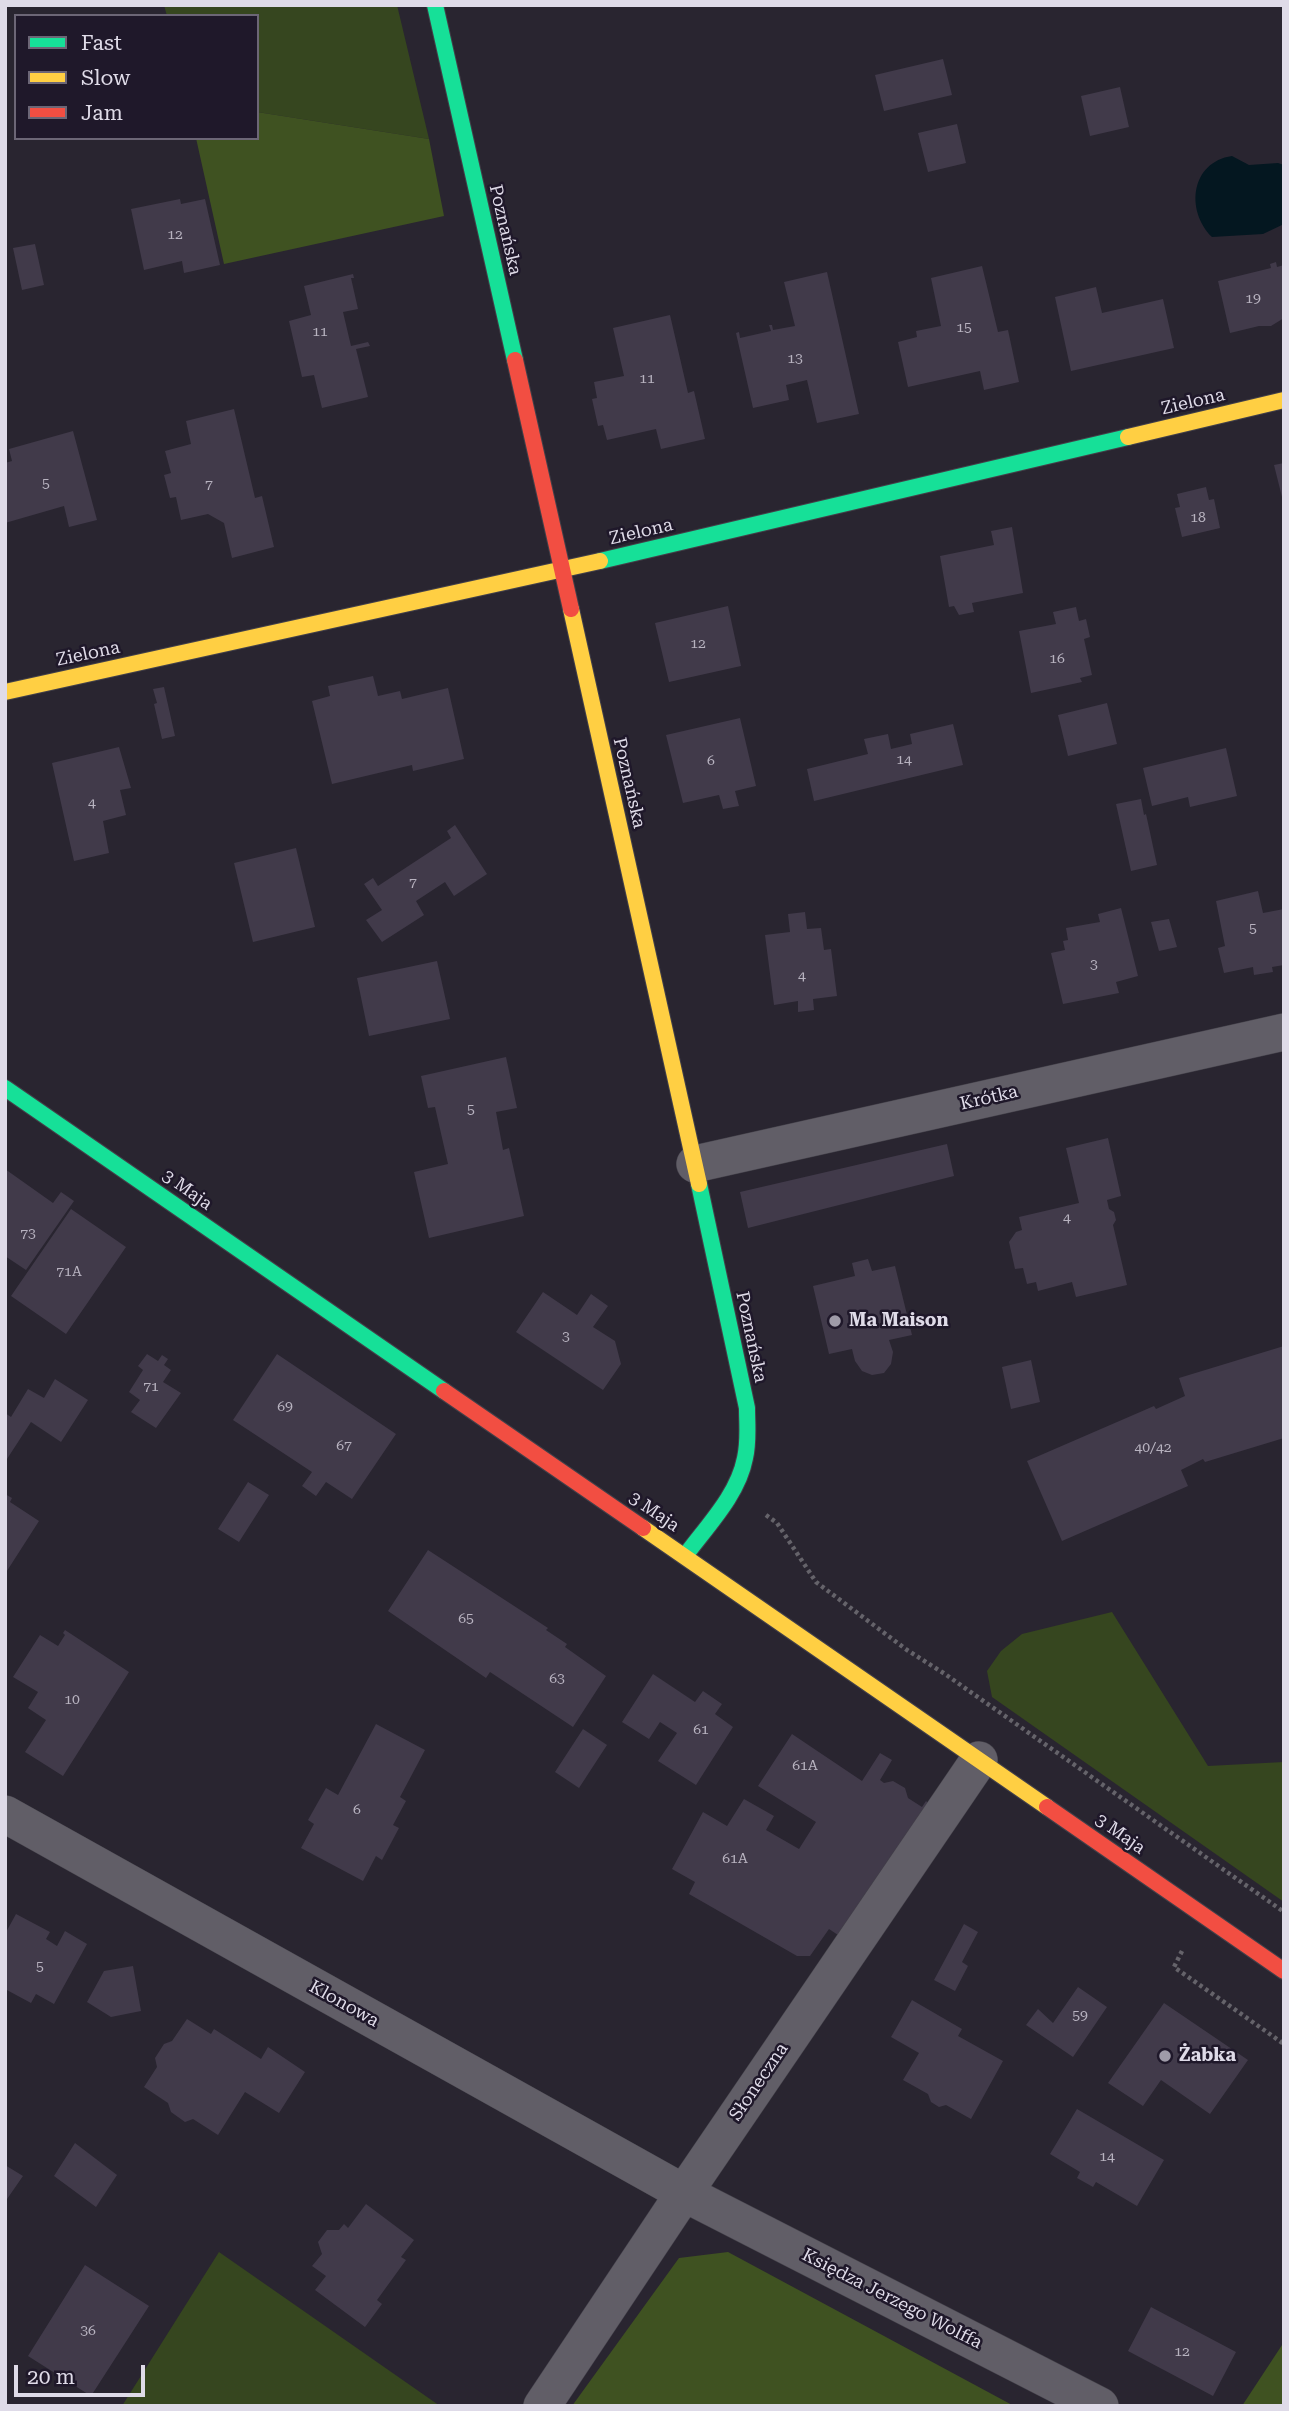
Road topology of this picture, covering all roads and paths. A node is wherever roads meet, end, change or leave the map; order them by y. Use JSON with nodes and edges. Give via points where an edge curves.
{"nodes":[{"id":1,"x":435,"y":5,"type":"edge"},
{"id":2,"x":1284,"y":400,"type":"edge"},
{"id":3,"x":561,"y":570,"type":"junction"},
{"id":4,"x":5,"y":692,"type":"edge"},
{"id":5,"x":1284,"y":1032,"type":"edge"},
{"id":6,"x":5,"y":1088,"type":"edge"},
{"id":7,"x":695,"y":1164,"type":"junction"},
{"id":8,"x":757,"y":1509,"type":"dead end"},
{"id":9,"x":685,"y":1556,"type":"junction"},
{"id":10,"x":979,"y":1760,"type":"junction"},
{"id":11,"x":5,"y":1814,"type":"edge"},
{"id":12,"x":1284,"y":1912,"type":"edge"},
{"id":13,"x":1282,"y":1970,"type":"edge"},
{"id":14,"x":684,"y":2193,"type":"junction"},
{"id":15,"x":542,"y":2406,"type":"edge"},
{"id":16,"x":1100,"y":2406,"type":"edge"}],
"edges":[{"from":1,"to":3,"type":"street","name":"Poznańska"},
{"from":2,"to":3,"type":"street","name":"Zielona"},
{"from":3,"to":4,"type":"street","name":"Zielona"},
{"from":3,"to":7,"type":"street","name":"Poznańska"},
{"from":5,"to":7,"type":"street","name":"Krótka"},
{"from":6,"to":9,"type":"street","name":"3 Maja"},
{"from":7,"to":9,"type":"street","name":"Poznańska","via":[[747,1408],[747,1443],[731,1491]]},
{"from":8,"to":12,"type":"path","via":[[777,1523],[816,1583]]},
{"from":9,"to":10,"type":"street","name":"3 Maja"},
{"from":10,"to":13,"type":"street","name":"3 Maja"},
{"from":10,"to":14,"type":"street","name":"Słoneczna"},
{"from":11,"to":14,"type":"street","name":"Klonowa"},
{"from":14,"to":15,"type":"street","name":"Słoneczna"},
{"from":14,"to":16,"type":"street","name":"Księdza Jerzego Wolffa"}]}
